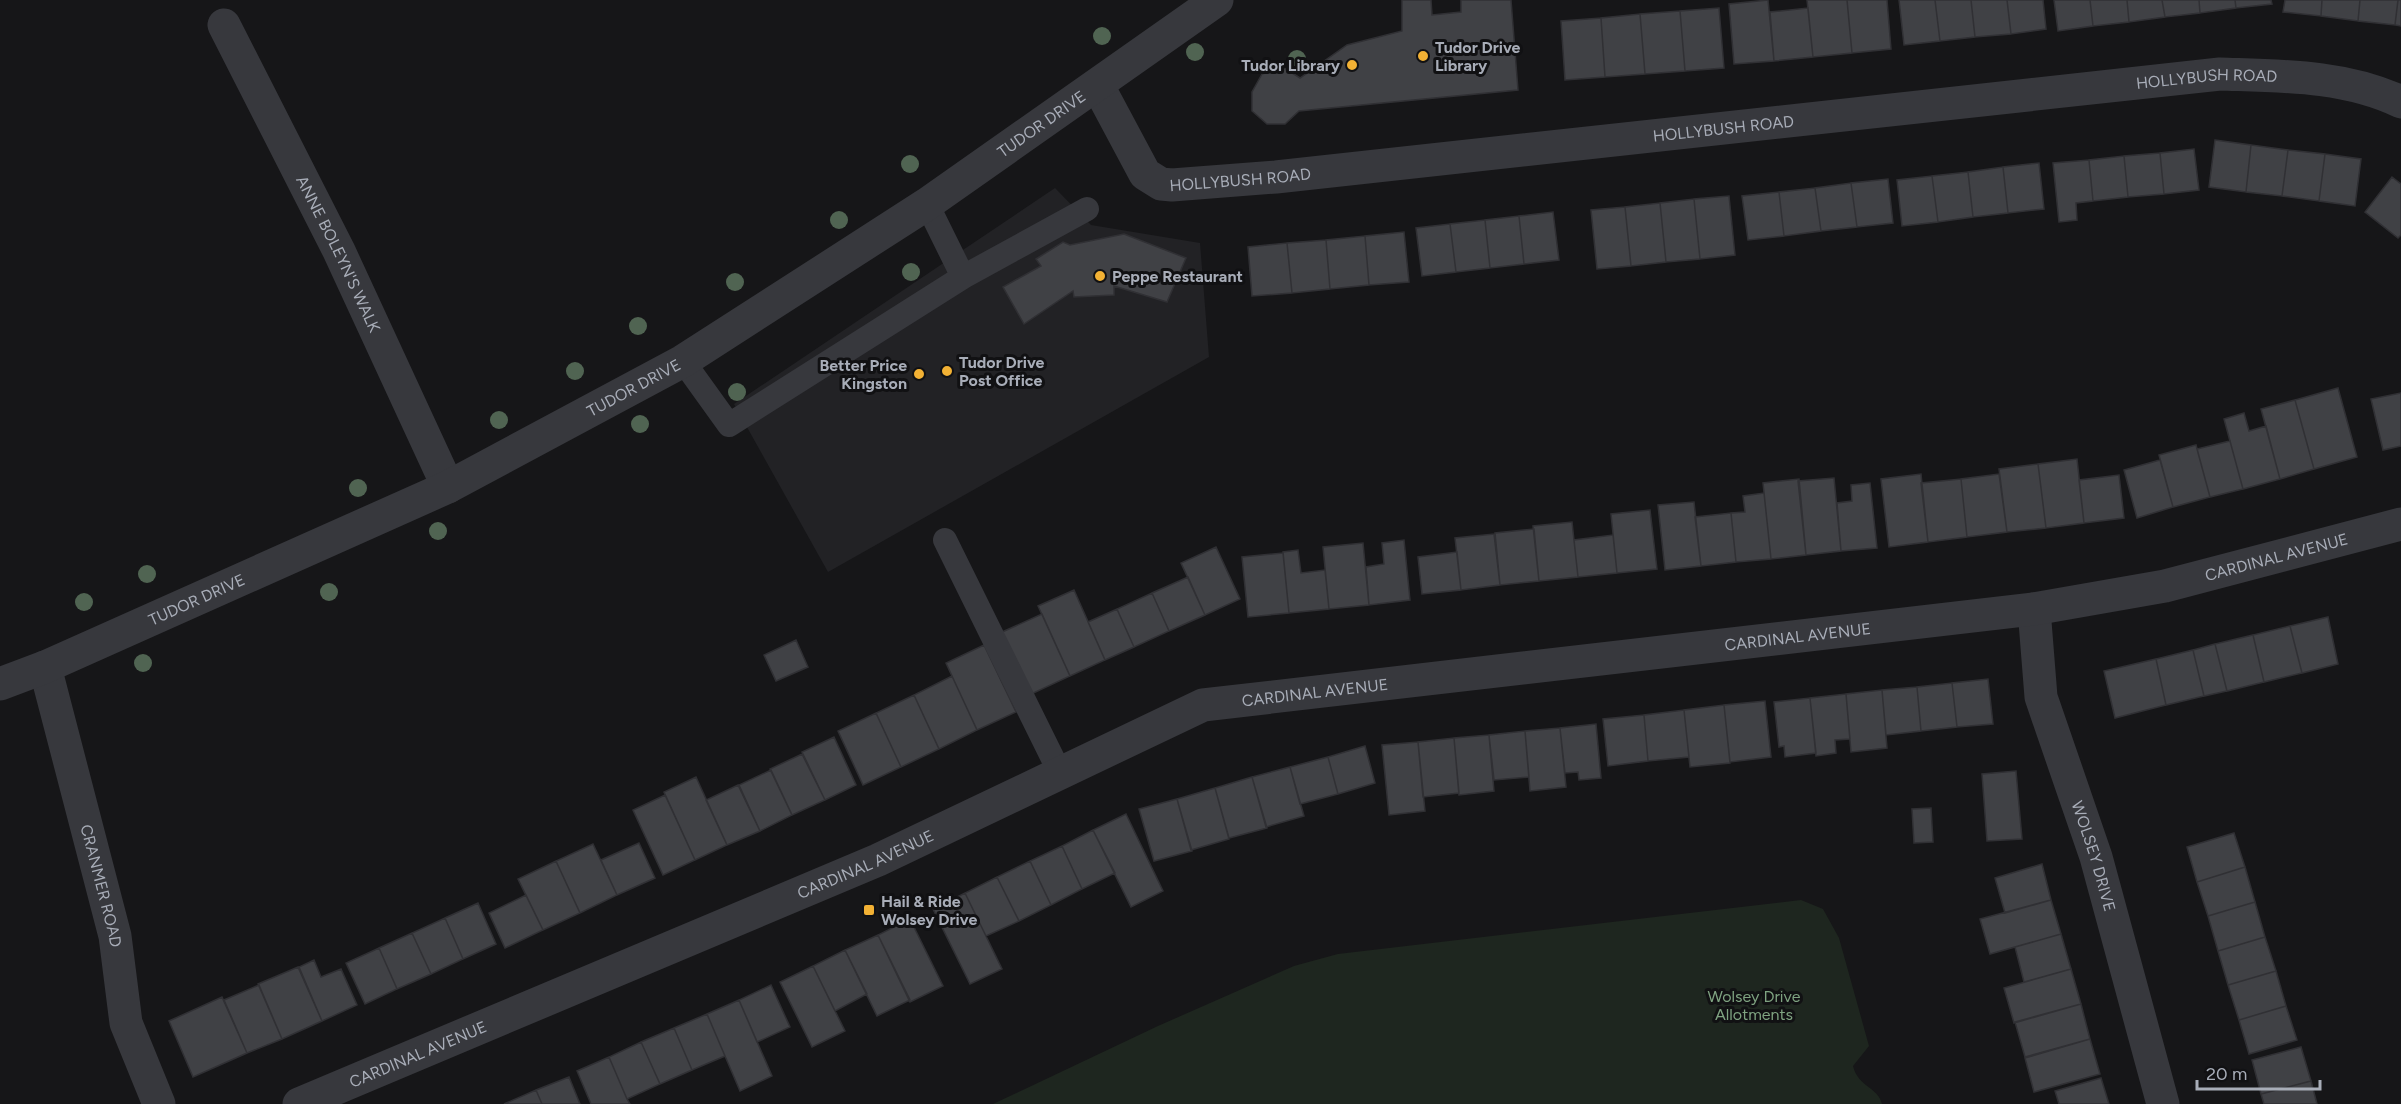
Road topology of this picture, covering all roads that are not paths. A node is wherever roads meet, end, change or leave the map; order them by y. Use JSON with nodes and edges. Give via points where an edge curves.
{"nodes":[{"id":1,"x":1217,"y":0,"type":"edge"},
{"id":2,"x":222,"y":13,"type":"edge"},
{"id":3,"x":1098,"y":86,"type":"junction"},
{"id":4,"x":2401,"y":102,"type":"edge"},
{"id":5,"x":927,"y":204,"type":"junction"},
{"id":6,"x":1087,"y":209,"type":"dead end"},
{"id":7,"x":963,"y":277,"type":"junction"},
{"id":8,"x":682,"y":361,"type":"junction"},
{"id":9,"x":448,"y":488,"type":"junction"},
{"id":10,"x":2401,"y":524,"type":"edge"},
{"id":11,"x":945,"y":540,"type":"dead end"},
{"id":12,"x":2034,"y":609,"type":"junction"},
{"id":13,"x":45,"y":667,"type":"junction"},
{"id":14,"x":0,"y":684,"type":"edge"},
{"id":15,"x":1060,"y":773,"type":"junction"},
{"id":16,"x":159,"y":1104,"type":"edge"},
{"id":17,"x":299,"y":1104,"type":"edge"},
{"id":18,"x":2163,"y":1104,"type":"edge"}],
"edges":[{"from":1,"to":3,"type":"street","name":"TUDOR DRIVE"},
{"from":2,"to":9,"type":"street","name":"ANNE BOLEYN'S WALK","via":[[339,251]]},
{"from":3,"to":4,"type":"street","name":"HOLLYBUSH ROAD","via":[[1145,174],[1161,184],[1172,185],[1288,176],[2220,74],[2342,82]]},
{"from":3,"to":5,"type":"street","name":"TUDOR DRIVE"},
{"from":5,"to":7,"type":"lane"},
{"from":5,"to":8,"type":"street","name":"TUDOR DRIVE"},
{"from":6,"to":7,"type":"lane"},
{"from":7,"to":8,"type":"lane","via":[[729,425]]},
{"from":8,"to":9,"type":"street","name":"TUDOR DRIVE"},
{"from":9,"to":13,"type":"street","name":"TUDOR DRIVE"},
{"from":10,"to":12,"type":"street","name":"CARDINAL AVENUE","via":[[2165,586]]},
{"from":11,"to":15,"type":"lane"},
{"from":12,"to":15,"type":"street","name":"CARDINAL AVENUE","via":[[1203,705]]},
{"from":12,"to":18,"type":"street","name":"WOLSEY DRIVE","via":[[2041,697],[2096,857]]},
{"from":13,"to":14,"type":"street","name":"TUDOR DRIVE"},
{"from":13,"to":16,"type":"street","name":"CRANMER ROAD","via":[[115,936],[126,1023]]},
{"from":15,"to":17,"type":"street","name":"CARDINAL AVENUE","via":[[878,860]]}]}
